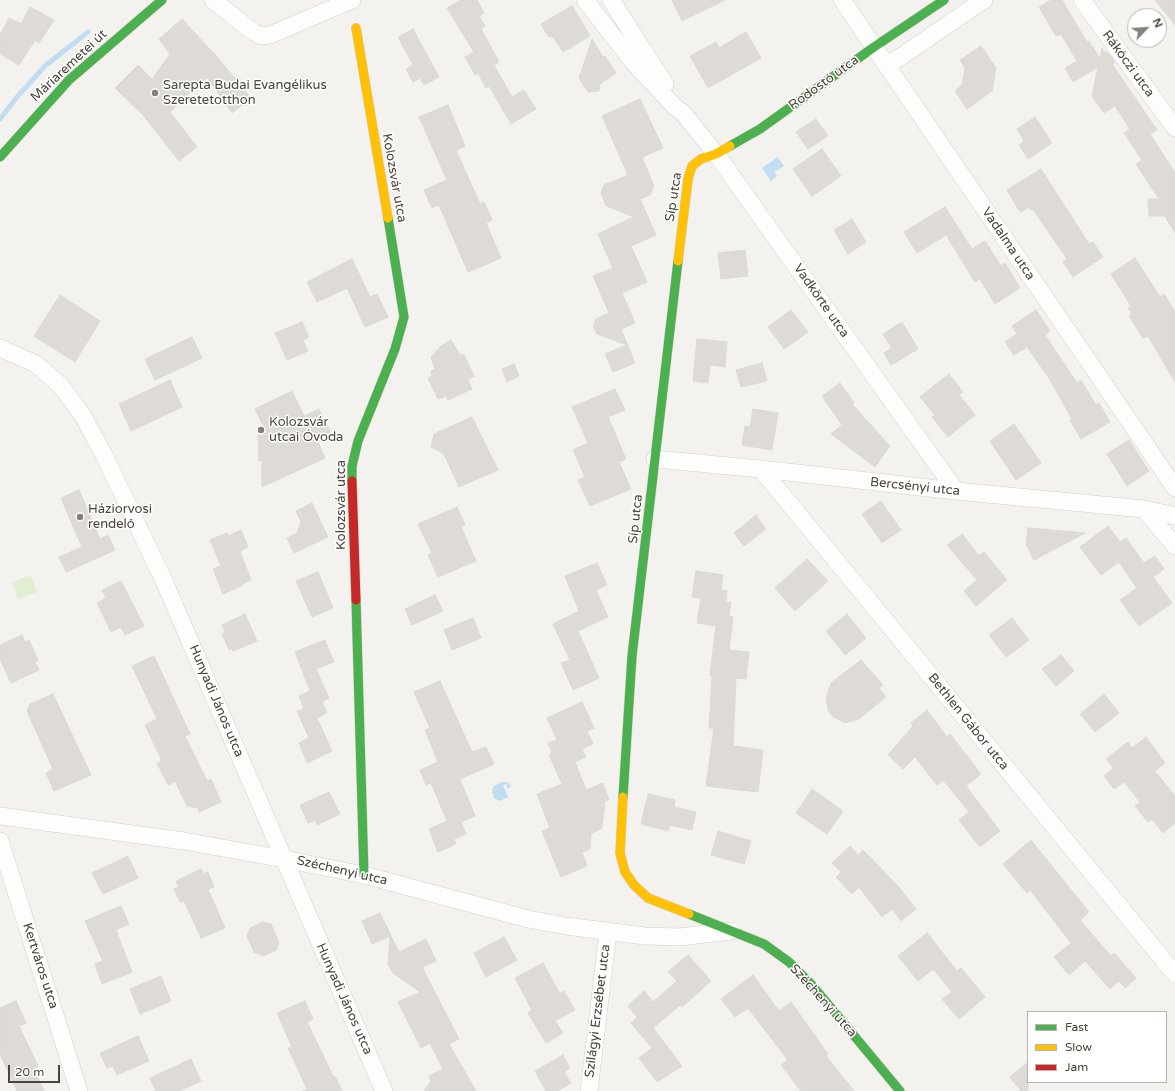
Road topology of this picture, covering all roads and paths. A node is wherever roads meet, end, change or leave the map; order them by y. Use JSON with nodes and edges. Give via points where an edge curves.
{"nodes":[{"id":1,"x":162,"y":0,"type":"edge"},
{"id":2,"x":213,"y":0,"type":"edge"},
{"id":3,"x":352,"y":0,"type":"edge"},
{"id":4,"x":585,"y":0,"type":"edge"},
{"id":5,"x":611,"y":0,"type":"edge"},
{"id":6,"x":842,"y":0,"type":"edge"},
{"id":7,"x":944,"y":0,"type":"edge"},
{"id":8,"x":984,"y":0,"type":"edge"},
{"id":9,"x":1082,"y":0,"type":"edge"},
{"id":10,"x":356,"y":28,"type":"dead end"},
{"id":11,"x":874,"y":47,"type":"junction"},
{"id":12,"x":887,"y":66,"type":"junction"},
{"id":13,"x":683,"y":113,"type":"junction"},
{"id":14,"x":1175,"y":128,"type":"edge"},
{"id":15,"x":709,"y":156,"type":"junction"},
{"id":16,"x":0,"y":157,"type":"edge"},
{"id":17,"x":0,"y":348,"type":"edge"},
{"id":18,"x":655,"y":460,"type":"junction"},
{"id":19,"x":761,"y":469,"type":"junction"},
{"id":20,"x":1175,"y":488,"type":"edge"},
{"id":21,"x":956,"y":491,"type":"junction"},
{"id":22,"x":1144,"y":509,"type":"junction"},
{"id":23,"x":1175,"y":516,"type":"edge"},
{"id":24,"x":1175,"y":546,"type":"edge"},
{"id":25,"x":0,"y":816,"type":"edge"},
{"id":26,"x":0,"y":841,"type":"edge"},
{"id":27,"x":284,"y":859,"type":"junction"},
{"id":28,"x":364,"y":875,"type":"junction"},
{"id":29,"x":634,"y":885,"type":"joint"},
{"id":30,"x":691,"y":914,"type":"junction"},
{"id":31,"x":732,"y":930,"type":"junction"},
{"id":32,"x":608,"y":932,"type":"junction"},
{"id":33,"x":680,"y":937,"type":"junction"},
{"id":34,"x":1175,"y":974,"type":"edge"},
{"id":35,"x":79,"y":1091,"type":"edge"},
{"id":36,"x":384,"y":1091,"type":"edge"},
{"id":37,"x":588,"y":1091,"type":"edge"},
{"id":38,"x":900,"y":1091,"type":"edge"}],
"edges":[{"from":1,"to":16,"type":"street","name":"Máriaremetei út","via":[[69,80]]},
{"from":2,"to":3,"type":"street","via":[[261,36],[270,35]]},
{"from":4,"to":13,"type":"street","name":"Vadkörte utca","via":[[634,63]]},
{"from":5,"to":13,"type":"street","name":"Vadkörte utca"},
{"from":6,"to":11,"type":"street","name":"Vadalma utca"},
{"from":7,"to":11,"type":"street","name":"Rodostó utca"},
{"from":8,"to":12,"type":"street"},
{"from":9,"to":14,"type":"street","name":"Rákóczi utca"},
{"from":10,"to":28,"type":"street","name":"Kolozsvár utca","via":[[404,317],[395,349],[358,441],[352,466]]},
{"from":11,"to":12,"type":"street","name":"Vadalma utca"},
{"from":11,"to":15,"type":"street","name":"Rodostó utca","via":[[760,129]]},
{"from":12,"to":20,"type":"street","name":"Vadalma utca"},
{"from":13,"to":15,"type":"street","name":"Vadkörte utca"},
{"from":15,"to":18,"type":"street","name":"Síp utca","via":[[692,166],[688,180]]},
{"from":15,"to":21,"type":"street","name":"Vadkörte utca"},
{"from":17,"to":27,"type":"street","name":"Hunyadi János utca","via":[[36,364],[61,386],[83,416],[164,581]]},
{"from":18,"to":19,"type":"street","name":"Bercsényi utca"},
{"from":18,"to":29,"type":"street","name":"Síp utca","via":[[632,656],[620,853],[625,872]]},
{"from":19,"to":21,"type":"street","name":"Bercsényi utca"},
{"from":19,"to":34,"type":"street","name":"Bethlen Gábor utca"},
{"from":21,"to":22,"type":"street","name":"Bercsényi utca"},
{"from":22,"to":23,"type":"street","name":"Bercsényi utca"},
{"from":22,"to":24,"type":"street"},
{"from":25,"to":27,"type":"street","name":"Széchenyi utca","via":[[184,841]]},
{"from":26,"to":35,"type":"street","name":"Kertváros utca"},
{"from":27,"to":28,"type":"street","name":"Széchenyi utca"},
{"from":27,"to":36,"type":"street","name":"Hunyadi János utca"},
{"from":28,"to":32,"type":"street","name":"Széchenyi utca","via":[[528,919]]},
{"from":29,"to":30,"type":"street","name":"Széchenyi utca","via":[[648,898]]},
{"from":30,"to":31,"type":"street","name":"Széchenyi utca"},
{"from":30,"to":33,"type":"street","via":[[694,923],[691,932]]},
{"from":31,"to":33,"type":"street","name":"Széchenyi utca"},
{"from":31,"to":38,"type":"street","name":"Széchenyi utca","via":[[764,944],[794,967]]},
{"from":32,"to":33,"type":"street","name":"Széchenyi utca"},
{"from":32,"to":37,"type":"street","name":"Szilágyi Erzsébet utca"}]}
